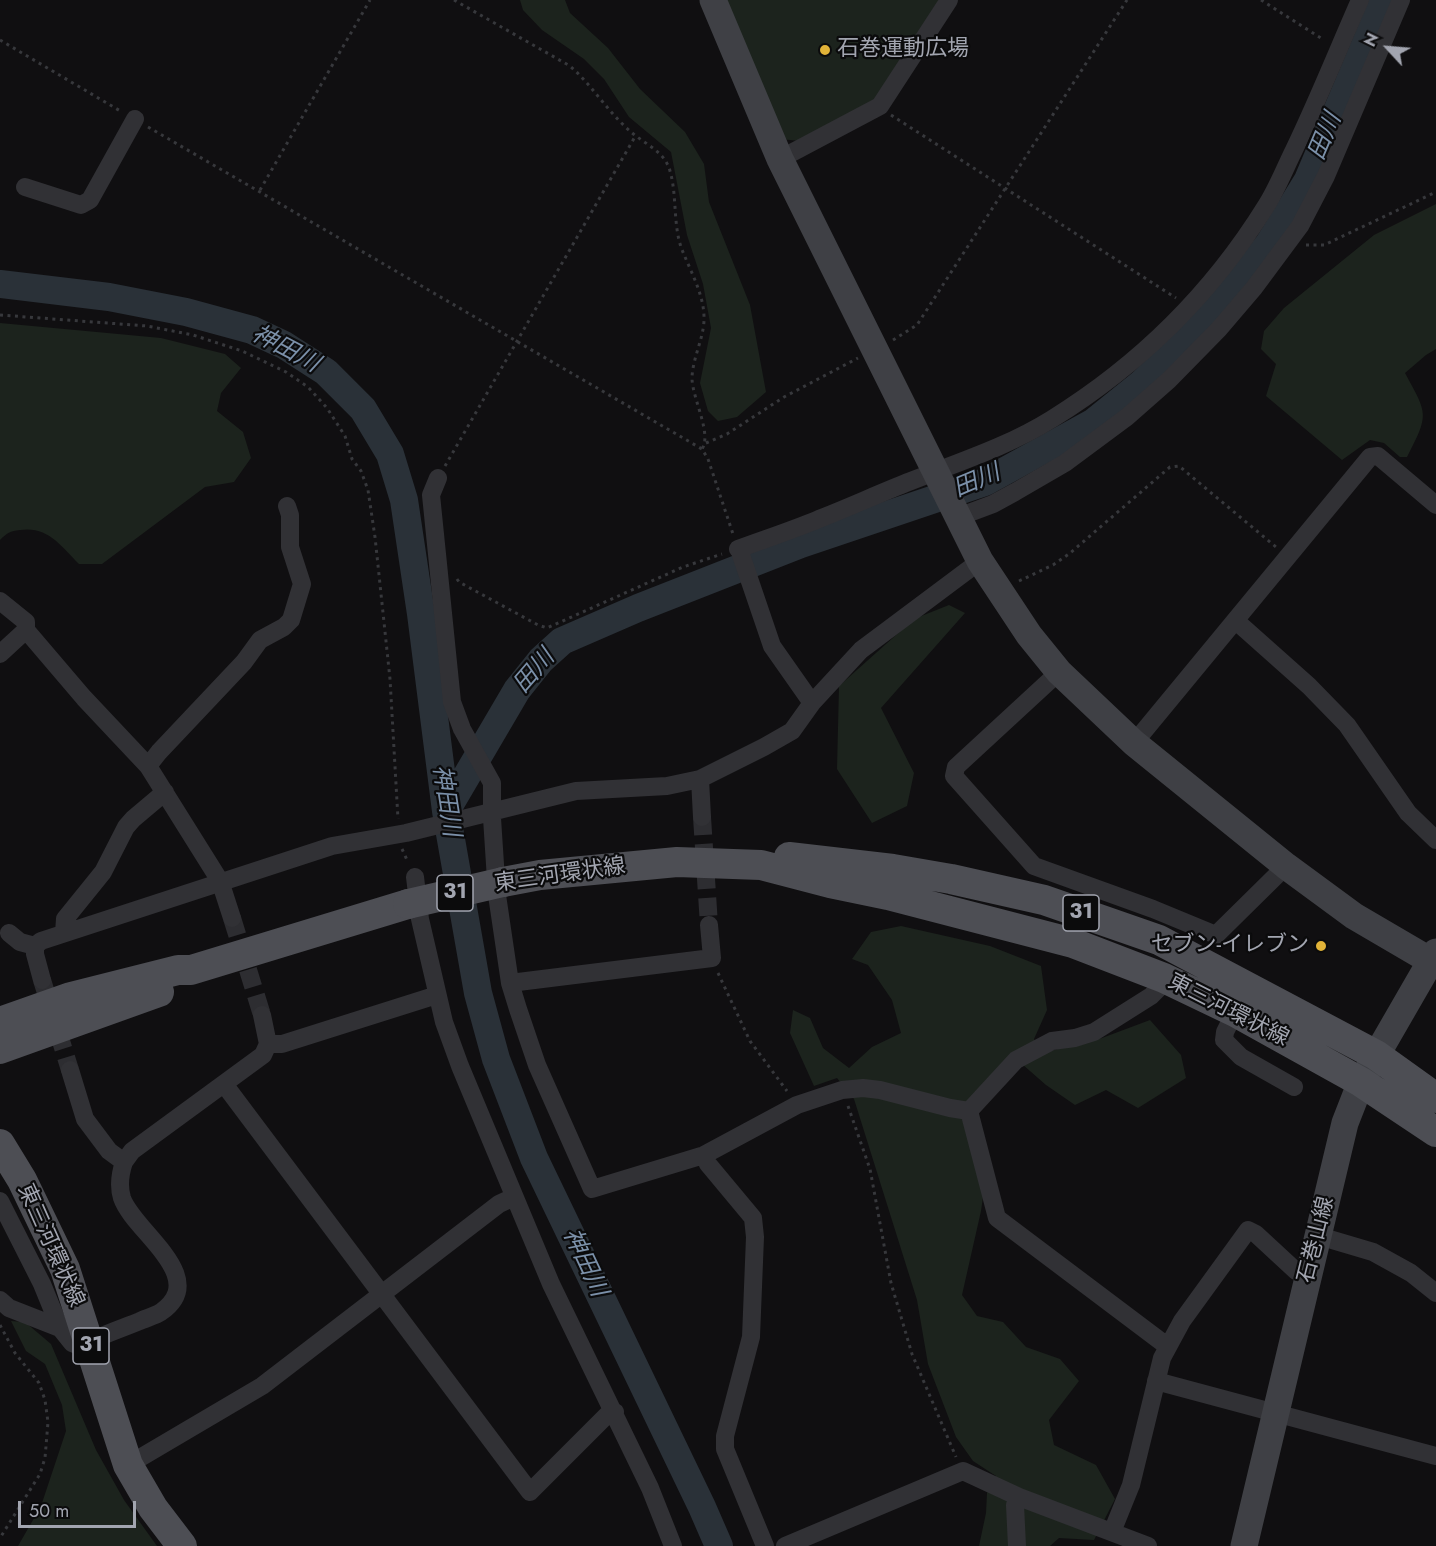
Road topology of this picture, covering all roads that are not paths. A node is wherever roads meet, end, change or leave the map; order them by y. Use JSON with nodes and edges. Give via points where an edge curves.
{"nodes":[{"id":1,"x":713,"y":0,"type":"edge"},
{"id":2,"x":949,"y":0,"type":"edge"},
{"id":3,"x":1360,"y":0,"type":"edge"},
{"id":4,"x":1401,"y":0,"type":"edge"},
{"id":5,"x":135,"y":119,"type":"road end"},
{"id":6,"x":780,"y":159,"type":"junction"},
{"id":7,"x":25,"y":187,"type":"dead end"},
{"id":8,"x":938,"y":477,"type":"junction"},
{"id":9,"x":438,"y":478,"type":"road end"},
{"id":10,"x":1436,"y":505,"type":"edge"},
{"id":11,"x":286,"y":506,"type":"dead end"},
{"id":12,"x":958,"y":516,"type":"junction"},
{"id":13,"x":980,"y":561,"type":"junction"},
{"id":14,"x":0,"y":601,"type":"edge"},
{"id":15,"x":1236,"y":621,"type":"junction"},
{"id":16,"x":26,"y":630,"type":"junction"},
{"id":17,"x":0,"y":654,"type":"edge"},
{"id":18,"x":1059,"y":672,"type":"junction"},
{"id":19,"x":812,"y":703,"type":"junction"},
{"id":20,"x":1134,"y":743,"type":"junction"},
{"id":21,"x":148,"y":766,"type":"junction"},
{"id":22,"x":700,"y":779,"type":"junction"},
{"id":23,"x":165,"y":792,"type":"junction"},
{"id":24,"x":492,"y":812,"type":"junction"},
{"id":25,"x":702,"y":817,"type":"tunnel mouth"},
{"id":26,"x":1436,"y":840,"type":"edge"},
{"id":27,"x":761,"y":865,"type":"junction"},
{"id":28,"x":1286,"y":866,"type":"junction"},
{"id":29,"x":220,"y":881,"type":"junction"},
{"id":30,"x":411,"y":890,"type":"junction"},
{"id":31,"x":232,"y":918,"type":"tunnel mouth"},
{"id":32,"x":709,"y":925,"type":"tunnel mouth"},
{"id":33,"x":9,"y":933,"type":"dead end"},
{"id":34,"x":64,"y":933,"type":"junction"},
{"id":35,"x":35,"y":946,"type":"junction"},
{"id":36,"x":1434,"y":959,"type":"edge"},
{"id":37,"x":191,"y":970,"type":"junction"},
{"id":38,"x":1164,"y":978,"type":"junction"},
{"id":39,"x":42,"y":980,"type":"tunnel mouth"},
{"id":40,"x":510,"y":983,"type":"junction"},
{"id":41,"x":437,"y":996,"type":"junction"},
{"id":42,"x":1235,"y":1012,"type":"junction"},
{"id":43,"x":262,"y":1015,"type":"tunnel mouth"},
{"id":44,"x":0,"y":1022,"type":"edge"},
{"id":45,"x":268,"y":1044,"type":"junction"},
{"id":46,"x":0,"y":1049,"type":"edge"},
{"id":47,"x":1376,"y":1055,"type":"junction"},
{"id":48,"x":70,"y":1070,"type":"tunnel mouth"},
{"id":49,"x":1361,"y":1082,"type":"junction"},
{"id":50,"x":224,"y":1084,"type":"junction"},
{"id":51,"x":1294,"y":1087,"type":"dead end"},
{"id":52,"x":1436,"y":1098,"type":"edge"},
{"id":53,"x":969,"y":1111,"type":"junction"},
{"id":54,"x":1436,"y":1132,"type":"edge"},
{"id":55,"x":0,"y":1144,"type":"edge"},
{"id":56,"x":704,"y":1155,"type":"junction"},
{"id":57,"x":124,"y":1162,"type":"junction"},
{"id":58,"x":514,"y":1197,"type":"junction"},
{"id":59,"x":0,"y":1201,"type":"edge"},
{"id":60,"x":1319,"y":1236,"type":"junction"},
{"id":61,"x":1308,"y":1275,"type":"junction"},
{"id":62,"x":1436,"y":1293,"type":"edge"},
{"id":63,"x":381,"y":1294,"type":"junction"},
{"id":64,"x":0,"y":1300,"type":"edge"},
{"id":65,"x":60,"y":1328,"type":"junction"},
{"id":66,"x":89,"y":1341,"type":"junction"},
{"id":67,"x":1167,"y":1346,"type":"junction"},
{"id":68,"x":1156,"y":1381,"type":"junction"},
{"id":69,"x":615,"y":1412,"type":"junction"},
{"id":70,"x":1276,"y":1412,"type":"junction"},
{"id":71,"x":1436,"y":1456,"type":"edge"},
{"id":72,"x":128,"y":1465,"type":"junction"},
{"id":73,"x":1019,"y":1497,"type":"junction"},
{"id":74,"x":1112,"y":1532,"type":"junction"},
{"id":75,"x":182,"y":1546,"type":"edge"},
{"id":76,"x":673,"y":1546,"type":"edge"},
{"id":77,"x":765,"y":1546,"type":"edge"},
{"id":78,"x":786,"y":1546,"type":"edge"},
{"id":79,"x":1017,"y":1546,"type":"edge"},
{"id":80,"x":1148,"y":1546,"type":"edge"},
{"id":81,"x":1244,"y":1546,"type":"edge"}],
"edges":[{"from":1,"to":6,"type":"street"},
{"from":2,"to":6,"type":"street","via":[[880,106]]},
{"from":3,"to":8,"type":"street","via":[[1268,204],[1190,308],[1157,340],[1052,419]]},
{"from":4,"to":12,"type":"street","via":[[1326,176],[1290,242],[1219,329],[1127,417],[1065,463],[993,504]]},
{"from":5,"to":7,"type":"street","via":[[90,200],[81,205]]},
{"from":6,"to":8,"type":"street"},
{"from":8,"to":12,"type":"street"},
{"from":8,"to":19,"type":"street","via":[[740,552],[772,646]]},
{"from":9,"to":24,"type":"street","via":[[431,495],[452,702],[469,744],[492,783]]},
{"from":10,"to":15,"type":"street","via":[[1378,456],[1370,457]]},
{"from":11,"to":21,"type":"street","via":[[290,515],[290,547],[302,584],[291,620],[260,640]]},
{"from":12,"to":13,"type":"street"},
{"from":13,"to":18,"type":"street"},
{"from":13,"to":19,"type":"street","via":[[861,650]]},
{"from":14,"to":16,"type":"street","via":[[26,621]]},
{"from":15,"to":20,"type":"street"},
{"from":15,"to":26,"type":"street","via":[[1347,725],[1408,813]]},
{"from":16,"to":17,"type":"street"},
{"from":16,"to":21,"type":"street"},
{"from":18,"to":20,"type":"street"},
{"from":18,"to":28,"type":"street","via":[[956,767],[954,776],[1034,866],[1216,935]]},
{"from":19,"to":22,"type":"street","via":[[792,730]]},
{"from":20,"to":28,"type":"street"},
{"from":21,"to":23,"type":"street"},
{"from":22,"to":24,"type":"street","via":[[667,786],[576,791]]},
{"from":22,"to":25,"type":"street"},
{"from":23,"to":29,"type":"street"},
{"from":23,"to":34,"type":"street","via":[[126,827],[103,872],[65,919]]},
{"from":24,"to":29,"type":"street","via":[[406,834],[332,846]]},
{"from":24,"to":40,"type":"street","via":[[497,895]]},
{"from":27,"to":30,"type":"main road","name":"東三河環状線","number":"31","bridge":true,"via":[[677,862]]},
{"from":27,"to":38,"type":"main road","name":"東三河環状線","number":"31","via":[[1073,943]]},
{"from":27,"to":47,"type":"main road","name":"東三河環状線","number":"31","via":[[786,856],[892,869],[1044,900],[1159,940]]},
{"from":28,"to":36,"type":"street","via":[[1354,916]]},
{"from":29,"to":31,"type":"street"},
{"from":29,"to":34,"type":"street"},
{"from":30,"to":37,"type":"main road","name":"東三河環状線","number":"31"},
{"from":30,"to":41,"type":"street"},
{"from":32,"to":40,"type":"street","via":[[711,958]]},
{"from":33,"to":35,"type":"street","via":[[20,942]]},
{"from":34,"to":35,"type":"street"},
{"from":35,"to":39,"type":"street"},
{"from":36,"to":47,"type":"street","name":"石巻山線"},
{"from":37,"to":44,"type":"main road","name":"東三河環状線","number":"31","via":[[71,997]]},
{"from":37,"to":46,"type":"main road","name":"東三河環状線","number":"31","via":[[179,983],[152,995]]},
{"from":38,"to":42,"type":"main road","name":"東三河環状線","number":"31"},
{"from":38,"to":53,"type":"street","via":[[1151,996],[1094,1032],[1052,1041],[1016,1060]]},
{"from":40,"to":56,"type":"street","via":[[537,1065],[592,1189]]},
{"from":41,"to":45,"type":"street","via":[[282,1044]]},
{"from":41,"to":58,"type":"street","via":[[460,1066]]},
{"from":42,"to":49,"type":"main road","name":"東三河環状線","number":"31"},
{"from":42,"to":51,"type":"street","via":[[1224,1040],[1241,1057]]},
{"from":43,"to":45,"type":"street"},
{"from":45,"to":50,"type":"street","via":[[263,1055]]},
{"from":47,"to":49,"type":"street","name":"石巻山線"},
{"from":47,"to":52,"type":"main road","name":"東三河環状線","number":"31"},
{"from":48,"to":57,"type":"street","via":[[85,1119],[109,1150]]},
{"from":49,"to":54,"type":"main road","name":"東三河環状線","number":"31"},
{"from":49,"to":60,"type":"street","name":"石巻山線","via":[[1345,1123]]},
{"from":50,"to":57,"type":"street","via":[[132,1151]]},
{"from":50,"to":63,"type":"street"},
{"from":53,"to":56,"type":"street","via":[[880,1090],[842,1090],[797,1105]]},
{"from":53,"to":67,"type":"street","via":[[997,1218]]},
{"from":55,"to":66,"type":"main road","name":"東三河環状線","number":"31","via":[[65,1269]]},
{"from":56,"to":77,"type":"street","via":[[753,1218],[751,1337],[725,1449]]},
{"from":57,"to":66,"type":"street","via":[[120,1179],[123,1199],[176,1272],[177,1287],[171,1303],[159,1313]]},
{"from":58,"to":63,"type":"street","via":[[499,1204]]},
{"from":58,"to":69,"type":"street","via":[[551,1284]]},
{"from":59,"to":65,"type":"street"},
{"from":60,"to":61,"type":"street","name":"石巻山線"},
{"from":60,"to":62,"type":"street","via":[[1373,1252],[1411,1273]]},
{"from":61,"to":67,"type":"street","via":[[1296,1271],[1248,1230]]},
{"from":61,"to":70,"type":"street","name":"石巻山線"},
{"from":63,"to":69,"type":"street","via":[[530,1492]]},
{"from":63,"to":72,"type":"street","via":[[262,1386]]},
{"from":64,"to":65,"type":"street","via":[[9,1308]]},
{"from":65,"to":66,"type":"street","via":[[72,1343],[80,1346]]},
{"from":66,"to":72,"type":"main road","name":"東三河環状線","number":"31"},
{"from":67,"to":68,"type":"street"},
{"from":68,"to":70,"type":"street"},
{"from":68,"to":74,"type":"street","via":[[1131,1485]]},
{"from":69,"to":76,"type":"street"},
{"from":70,"to":71,"type":"street"},
{"from":70,"to":81,"type":"street","name":"石巻山線"},
{"from":72,"to":75,"type":"main road","name":"東三河環状線","number":"31","via":[[153,1508]]},
{"from":73,"to":74,"type":"street"},
{"from":73,"to":78,"type":"street","via":[[963,1471]]},
{"from":73,"to":79,"type":"street","via":[[1015,1504]]},
{"from":74,"to":80,"type":"street"}]}
